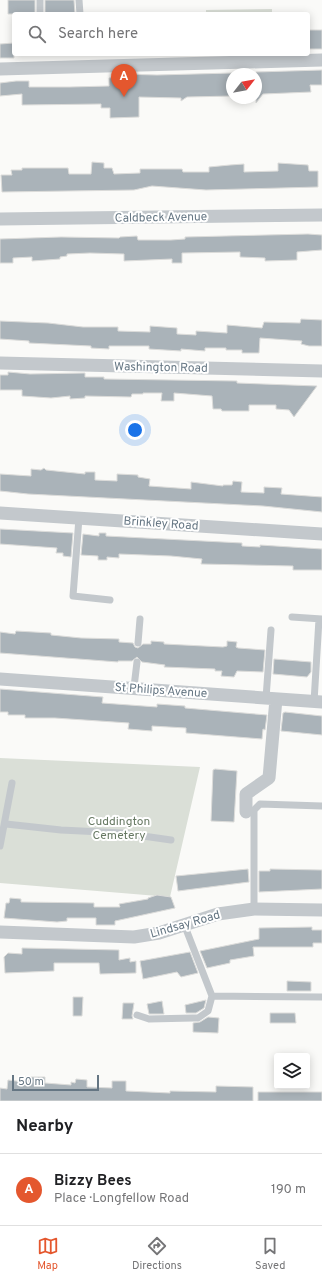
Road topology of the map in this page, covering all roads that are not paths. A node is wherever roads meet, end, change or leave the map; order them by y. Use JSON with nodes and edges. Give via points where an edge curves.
{"nodes":[{"id":1,"x":40,"y":0,"type":"edge"},
{"id":2,"x":79,"y":0,"type":"edge"},
{"id":3,"x":40,"y":12,"type":"edge"},
{"id":4,"x":80,"y":12,"type":"edge"},
{"id":5,"x":322,"y":60,"type":"edge"},
{"id":6,"x":0,"y":68,"type":"edge"},
{"id":7,"x":322,"y":215,"type":"edge"},
{"id":8,"x":0,"y":219,"type":"edge"},
{"id":9,"x":0,"y":363,"type":"edge"},
{"id":10,"x":322,"y":370,"type":"edge"},
{"id":11,"x":0,"y":513,"type":"edge"},
{"id":12,"x":79,"y":518,"type":"junction"},
{"id":13,"x":322,"y":534,"type":"edge"},
{"id":14,"x":110,"y":600,"type":"dead end"},
{"id":15,"x":292,"y":617,"type":"dead end"},
{"id":16,"x":140,"y":619,"type":"dead end"},
{"id":17,"x":320,"y":619,"type":"edge"},
{"id":18,"x":271,"y":630,"type":"dead end"},
{"id":19,"x":138,"y":643,"type":"dead end"},
{"id":20,"x":137,"y":662,"type":"dead end"},
{"id":21,"x":0,"y":679,"type":"edge"},
{"id":22,"x":134,"y":688,"type":"junction"},
{"id":23,"x":271,"y":698,"type":"junction"},
{"id":24,"x":318,"y":702,"type":"edge"},
{"id":25,"x":12,"y":783,"type":"dead end"},
{"id":26,"x":322,"y":806,"type":"edge"},
{"id":27,"x":246,"y":812,"type":"dead end"},
{"id":28,"x":6,"y":824,"type":"junction"},
{"id":29,"x":171,"y":840,"type":"dead end"},
{"id":30,"x":0,"y":846,"type":"edge"},
{"id":31,"x":254,"y":909,"type":"junction"},
{"id":32,"x":322,"y":910,"type":"edge"},
{"id":33,"x":184,"y":924,"type":"junction"},
{"id":34,"x":0,"y":932,"type":"edge"},
{"id":35,"x":212,"y":996,"type":"junction"},
{"id":36,"x":322,"y":997,"type":"edge"},
{"id":37,"x":137,"y":1015,"type":"dead end"}],
"edges":[{"from":1,"to":3,"type":"lane"},
{"from":2,"to":4,"type":"lane"},
{"from":5,"to":6,"type":"street"},
{"from":7,"to":8,"type":"street","name":"Caldbeck Avenue"},
{"from":9,"to":10,"type":"street","name":"Washington Road"},
{"from":11,"to":12,"type":"street","name":"Brinkley Road"},
{"from":12,"to":13,"type":"street","name":"Brinkley Road"},
{"from":12,"to":14,"type":"lane","via":[[73,596]]},
{"from":15,"to":17,"type":"lane"},
{"from":16,"to":19,"type":"lane"},
{"from":17,"to":24,"type":"lane"},
{"from":18,"to":23,"type":"lane"},
{"from":20,"to":22,"type":"lane"},
{"from":21,"to":22,"type":"street","name":"St Philips Avenue"},
{"from":22,"to":23,"type":"street","name":"St Philips Avenue"},
{"from":23,"to":24,"type":"street","name":"St Philips Avenue"},
{"from":23,"to":27,"type":"street","via":[[269,778],[246,794]]},
{"from":25,"to":28,"type":"lane"},
{"from":26,"to":31,"type":"lane","via":[[260,804],[254,810]]},
{"from":28,"to":29,"type":"lane","via":[[122,833]]},
{"from":28,"to":30,"type":"lane"},
{"from":31,"to":32,"type":"street","name":"Lindsay Road"},
{"from":31,"to":33,"type":"street","name":"Lindsay Road","via":[[218,914]]},
{"from":33,"to":34,"type":"street","name":"Lindsay Road","via":[[159,933],[134,937]]},
{"from":33,"to":35,"type":"lane"},
{"from":35,"to":36,"type":"lane"},
{"from":35,"to":37,"type":"lane","via":[[208,1011],[198,1018],[148,1018]]}]}
